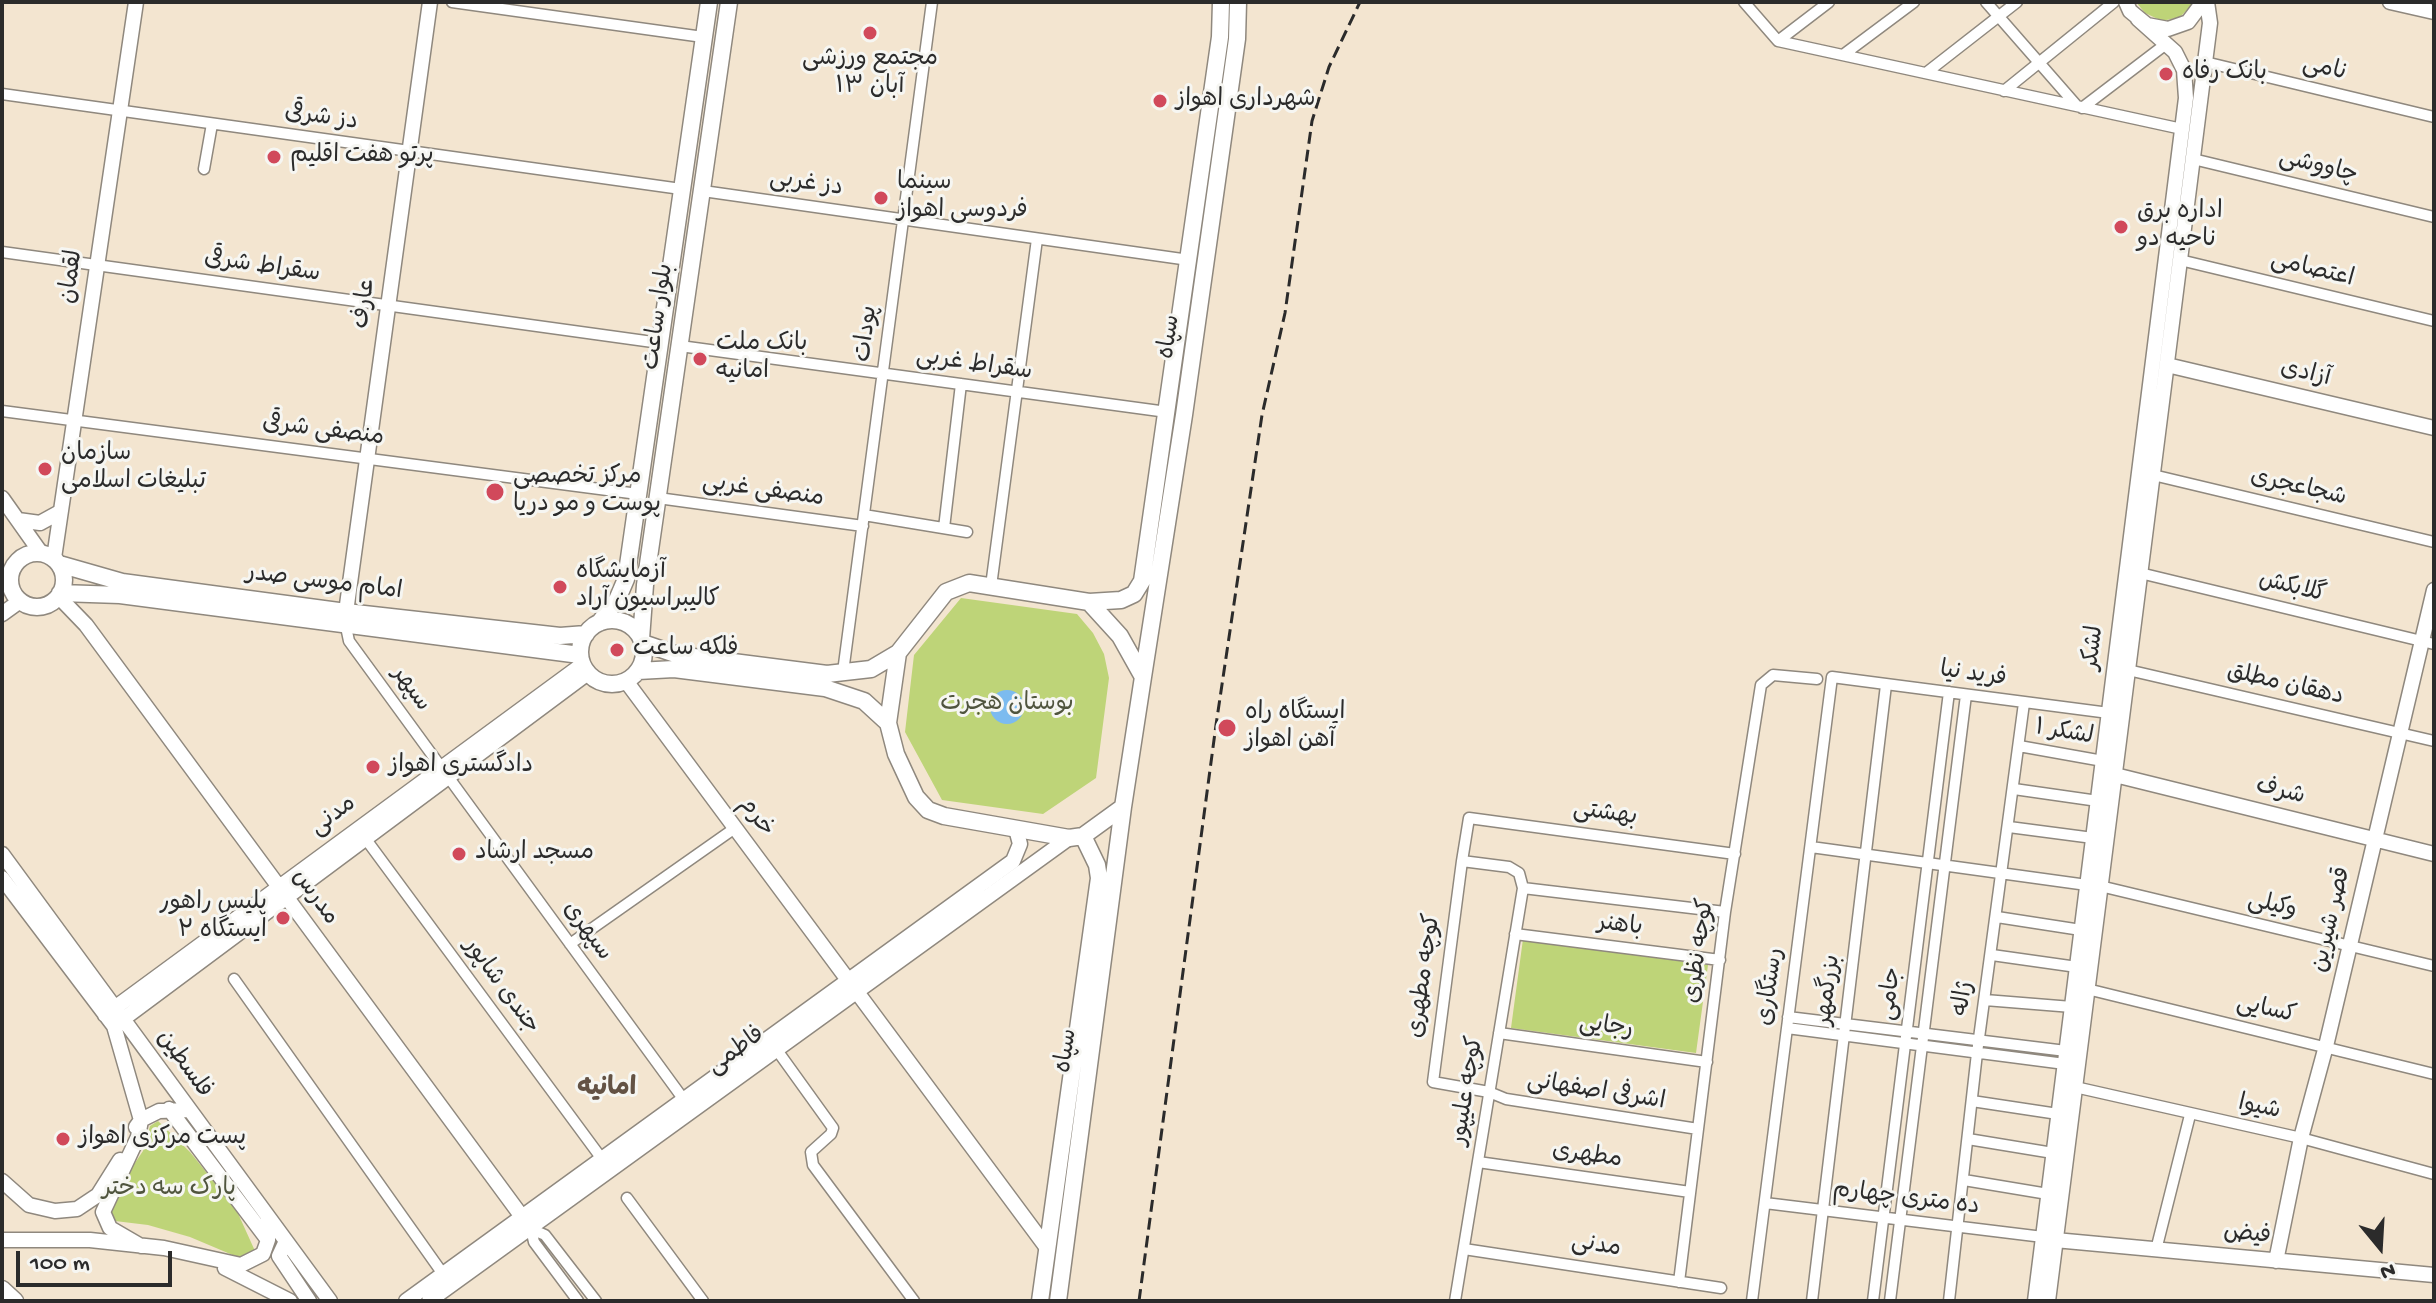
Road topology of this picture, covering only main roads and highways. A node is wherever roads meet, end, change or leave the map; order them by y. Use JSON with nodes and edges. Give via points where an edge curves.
{"nodes":[{"id":1,"x":708,"y":2,"type":"edge"},
{"id":2,"x":731,"y":2,"type":"edge"},
{"id":3,"x":1221,"y":2,"type":"edge"},
{"id":4,"x":1238,"y":2,"type":"edge"},
{"id":5,"x":1167,"y":412,"type":"junction"},
{"id":6,"x":1184,"y":415,"type":"junction"},
{"id":7,"x":45,"y":557,"type":"junction"},
{"id":8,"x":2,"y":558,"type":"edge"},
{"id":9,"x":11,"y":591,"type":"edge"},
{"id":10,"x":59,"y":595,"type":"junction"},
{"id":11,"x":1089,"y":602,"type":"junction"},
{"id":12,"x":346,"y":619,"type":"junction"},
{"id":13,"x":592,"y":629,"type":"junction"},
{"id":14,"x":642,"y":641,"type":"junction"},
{"id":15,"x":898,"y":653,"type":"junction"},
{"id":16,"x":584,"y":664,"type":"junction"},
{"id":17,"x":632,"y":676,"type":"junction"},
{"id":18,"x":1143,"y":677,"type":"junction"},
{"id":19,"x":888,"y":723,"type":"junction"},
{"id":20,"x":1123,"y":807,"type":"junction"},
{"id":21,"x":1076,"y":837,"type":"junction"},
{"id":22,"x":2,"y":1289,"type":"edge"},
{"id":23,"x":15,"y":1301,"type":"edge"},
{"id":24,"x":1040,"y":1301,"type":"edge"},
{"id":25,"x":1058,"y":1301,"type":"edge"}],
"edges":[{"from":1,"to":13,"type":"main road","name":"بلوار ساعت","via":[[626,579],[617,600]]},
{"from":2,"to":14,"type":"main road","name":"بلوار ساعت"},
{"from":3,"to":5,"type":"main road","name":"سپاه"},
{"from":4,"to":6,"type":"main road","name":"سپاه"},
{"from":5,"to":6,"type":"main road"},
{"from":5,"to":11,"type":"main road","name":"سپاه","via":[[1142,581],[1134,594],[1121,600]]},
{"from":6,"to":18,"type":"main road","name":"سپاه"},
{"from":7,"to":8,"type":"main road","name":"امام موسی صدر"},
{"from":7,"to":9,"type":"main road","via":[[13,565]]},
{"from":7,"to":10,"type":"main road","via":[[64,581]]},
{"from":7,"to":12,"type":"main road","name":"امام موسی صدر","via":[[122,582]]},
{"from":9,"to":10,"type":"main road","via":[[44,606]]},
{"from":10,"to":12,"type":"main road","name":"امام موسی صدر","via":[[120,595]]},
{"from":11,"to":15,"type":"main road","via":[[969,583],[946,592]]},
{"from":11,"to":18,"type":"main road","via":[[1120,636]]},
{"from":12,"to":13,"type":"main road","name":"امام موسی صدر","via":[[560,636]]},
{"from":12,"to":16,"type":"main road","name":"امام موسی صدر"},
{"from":13,"to":14,"type":"main road","via":[[618,621],[628,624]]},
{"from":13,"to":16,"type":"main road"},
{"from":14,"to":15,"type":"main road","via":[[678,655],[827,674],[871,669]]},
{"from":14,"to":17,"type":"main road","via":[[644,655]]},
{"from":15,"to":19,"type":"main road"},
{"from":16,"to":17,"type":"main road","via":[[605,684]]},
{"from":17,"to":19,"type":"main road","via":[[674,669],[825,688],[864,701]]},
{"from":18,"to":20,"type":"main road"},
{"from":19,"to":21,"type":"main road","via":[[916,797],[928,810]]},
{"from":20,"to":21,"type":"main road"},
{"from":20,"to":25,"type":"main road","name":"سپاه"},
{"from":21,"to":24,"type":"main road","name":"سپاه","via":[[1097,865],[1099,878]]},
{"from":22,"to":23,"type":"main road"}]}
